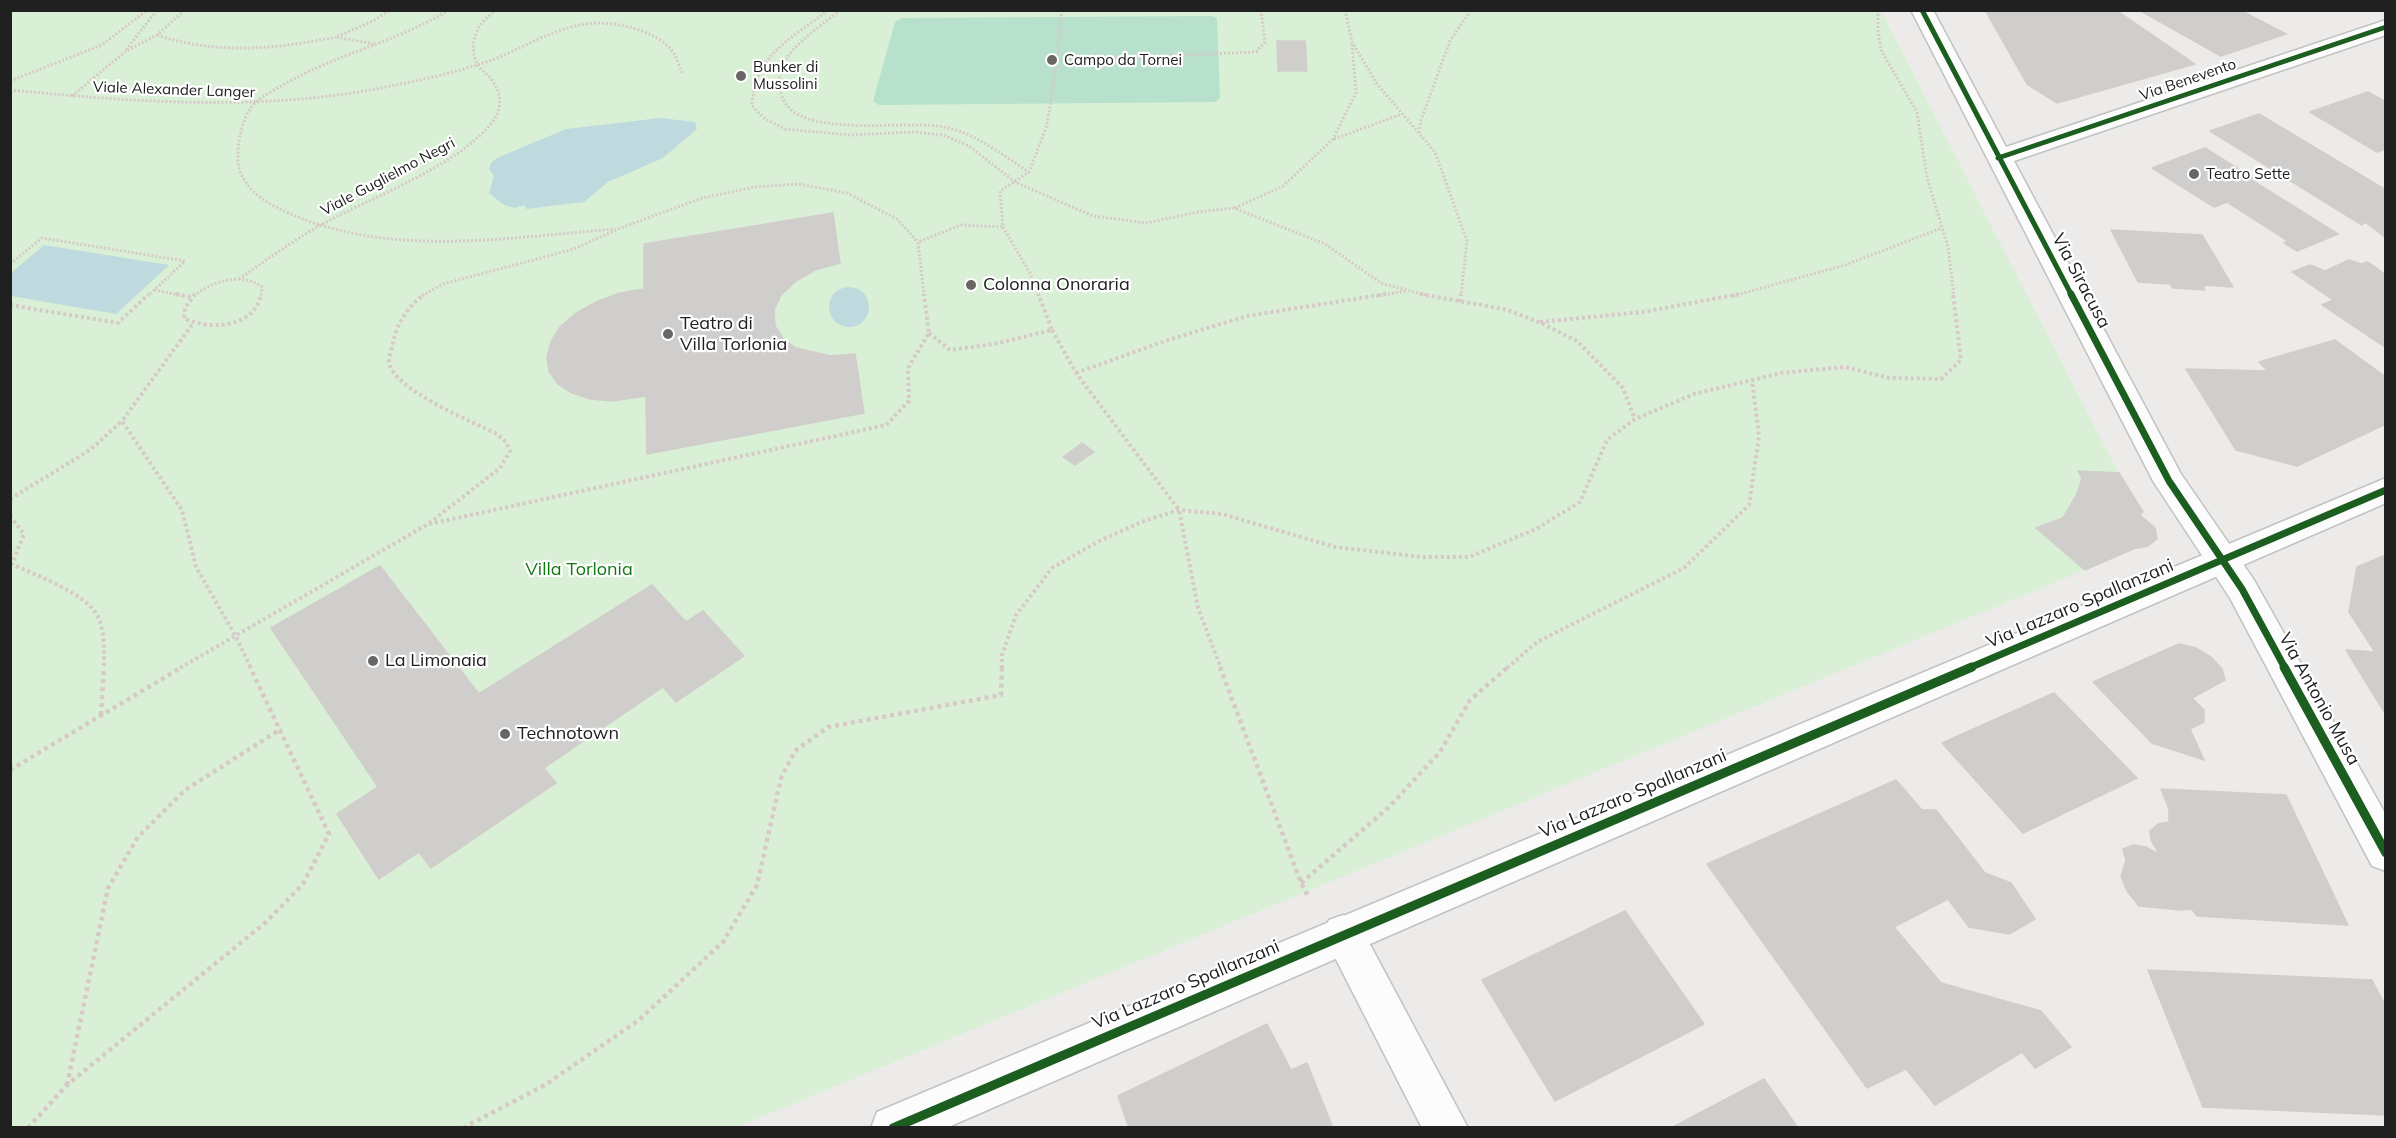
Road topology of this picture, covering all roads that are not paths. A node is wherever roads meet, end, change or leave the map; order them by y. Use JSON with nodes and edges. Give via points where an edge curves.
{"nodes":[{"id":1,"x":1922,"y":10,"type":"edge"},
{"id":2,"x":2385,"y":27,"type":"edge"},
{"id":3,"x":1998,"y":158,"type":"junction"},
{"id":4,"x":2385,"y":490,"type":"edge"},
{"id":5,"x":2223,"y":560,"type":"junction"},
{"id":6,"x":2385,"y":853,"type":"edge"},
{"id":7,"x":1343,"y":934,"type":"junction"},
{"id":8,"x":892,"y":1128,"type":"edge"},
{"id":9,"x":1446,"y":1128,"type":"edge"}],
"edges":[{"from":1,"to":3,"type":"street","name":"Via Siracusa"},
{"from":2,"to":3,"type":"street","name":"Via Benevento"},
{"from":3,"to":5,"type":"street","name":"Via Siracusa","via":[[2169,481]]},
{"from":4,"to":5,"type":"street","name":"Via Lazzaro Spallanzani"},
{"from":5,"to":6,"type":"street","name":"Via Antonio Musa"},
{"from":5,"to":7,"type":"street","name":"Via Lazzaro Spallanzani"},
{"from":7,"to":8,"type":"street","name":"Via Lazzaro Spallanzani"},
{"from":7,"to":9,"type":"street"}]}
